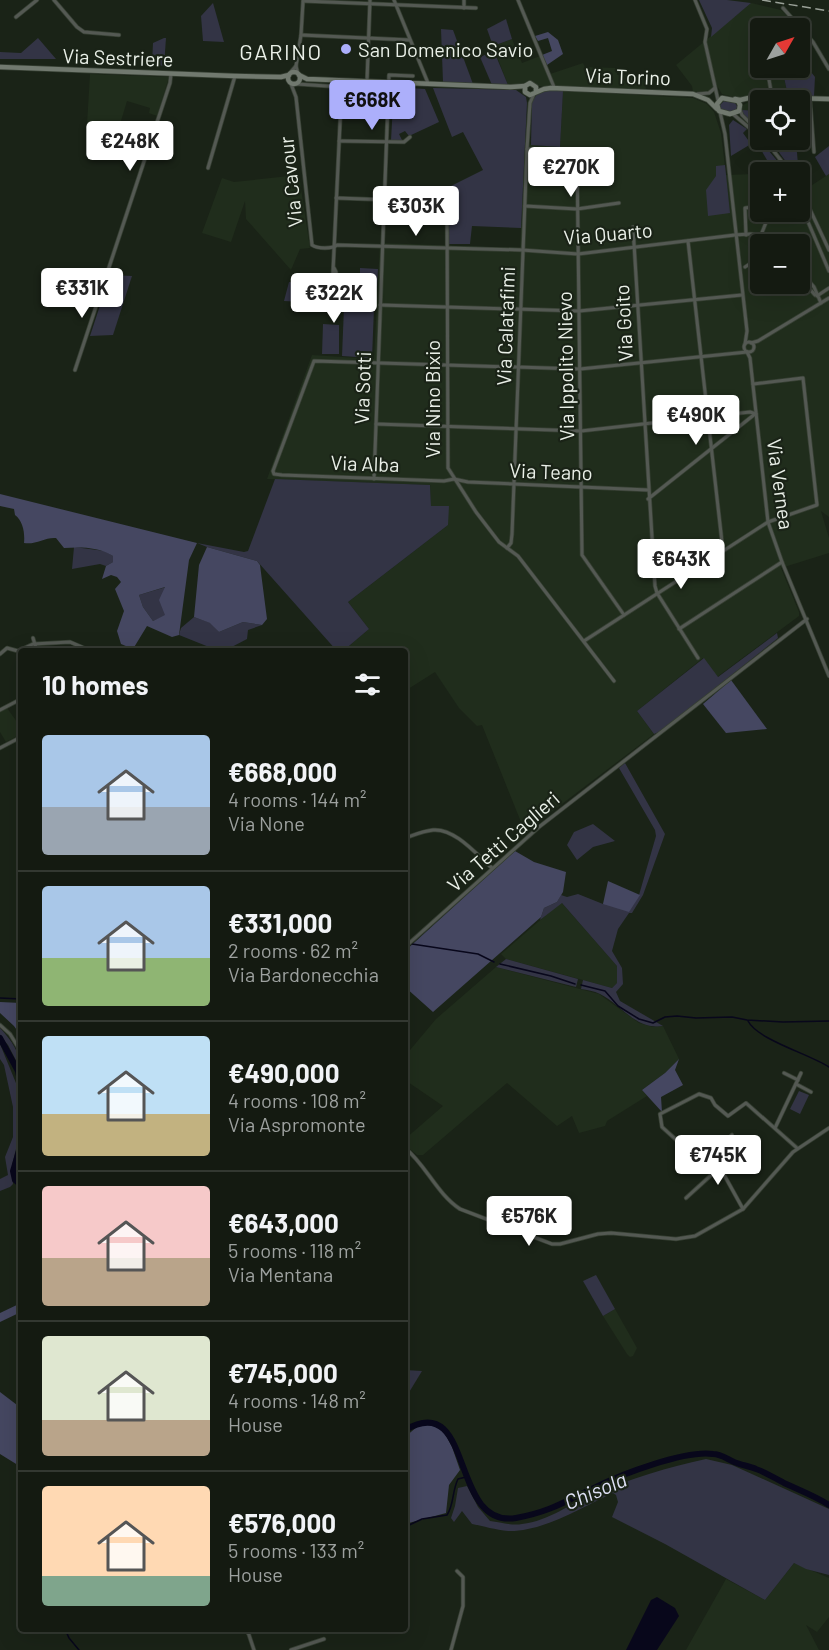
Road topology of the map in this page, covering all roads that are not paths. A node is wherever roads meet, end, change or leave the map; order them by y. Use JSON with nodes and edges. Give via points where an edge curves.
{"nodes":[{"id":1,"x":37,"y":0,"type":"edge"},
{"id":2,"x":54,"y":0,"type":"edge"},
{"id":3,"x":394,"y":0,"type":"edge"},
{"id":4,"x":464,"y":0,"type":"edge"},
{"id":5,"x":518,"y":0,"type":"edge"},
{"id":6,"x":695,"y":0,"type":"edge"},
{"id":7,"x":303,"y":1,"type":"edge"},
{"id":8,"x":370,"y":2,"type":"edge"},
{"id":9,"x":396,"y":5,"type":"junction"},
{"id":10,"x":464,"y":8,"type":"junction"},
{"id":11,"x":476,"y":8,"type":"dead end"},
{"id":12,"x":783,"y":8,"type":"dead end"},
{"id":13,"x":16,"y":17,"type":"dead end"},
{"id":14,"x":118,"y":35,"type":"dead end"},
{"id":15,"x":301,"y":35,"type":"junction"},
{"id":16,"x":368,"y":38,"type":"junction"},
{"id":17,"x":410,"y":40,"type":"junction"},
{"id":18,"x":296,"y":66,"type":"junction"},
{"id":19,"x":0,"y":67,"type":"edge"},
{"id":20,"x":829,"y":69,"type":"edge"},
{"id":21,"x":171,"y":74,"type":"junction"},
{"id":22,"x":289,"y":74,"type":"junction"},
{"id":23,"x":298,"y":74,"type":"junction"},
{"id":24,"x":235,"y":76,"type":"junction"},
{"id":25,"x":413,"y":76,"type":"dead end"},
{"id":26,"x":281,"y":77,"type":"junction"},
{"id":27,"x":307,"y":79,"type":"junction"},
{"id":28,"x":342,"y":80,"type":"junction"},
{"id":29,"x":367,"y":81,"type":"junction"},
{"id":30,"x":389,"y":82,"type":"junction"},
{"id":31,"x":294,"y":83,"type":"junction"},
{"id":32,"x":428,"y":83,"type":"junction"},
{"id":33,"x":535,"y":85,"type":"junction"},
{"id":34,"x":715,"y":86,"type":"junction"},
{"id":35,"x":341,"y":87,"type":"junction"},
{"id":36,"x":554,"y":88,"type":"junction"},
{"id":37,"x":544,"y":89,"type":"junction"},
{"id":38,"x":526,"y":90,"type":"junction"},
{"id":39,"x":717,"y":90,"type":"junction"},
{"id":40,"x":535,"y":93,"type":"junction"},
{"id":41,"x":696,"y":94,"type":"junction"},
{"id":42,"x":725,"y":98,"type":"junction"},
{"id":43,"x":750,"y":98,"type":"edge"},
{"id":44,"x":735,"y":99,"type":"junction"},
{"id":45,"x":747,"y":99,"type":"junction"},
{"id":46,"x":810,"y":99,"type":"joint"},
{"id":47,"x":829,"y":99,"type":"edge"},
{"id":48,"x":708,"y":100,"type":"junction"},
{"id":49,"x":718,"y":101,"type":"junction"},
{"id":50,"x":530,"y":103,"type":"junction"},
{"id":51,"x":740,"y":108,"type":"junction"},
{"id":52,"x":718,"y":110,"type":"junction"},
{"id":53,"x":732,"y":114,"type":"junction"},
{"id":54,"x":750,"y":123,"type":"edge"},
{"id":55,"x":724,"y":126,"type":"junction"},
{"id":56,"x":750,"y":128,"type":"edge"},
{"id":57,"x":410,"y":137,"type":"dead end"},
{"id":58,"x":339,"y":141,"type":"junction"},
{"id":59,"x":387,"y":142,"type":"junction"},
{"id":60,"x":527,"y":149,"type":"junction"},
{"id":61,"x":773,"y":150,"type":"edge"},
{"id":62,"x":814,"y":152,"type":"dead end"},
{"id":63,"x":782,"y":162,"type":"edge"},
{"id":64,"x":208,"y":168,"type":"dead end"},
{"id":65,"x":336,"y":198,"type":"junction"},
{"id":66,"x":384,"y":200,"type":"junction"},
{"id":67,"x":619,"y":203,"type":"dead end"},
{"id":68,"x":524,"y":206,"type":"junction"},
{"id":69,"x":750,"y":207,"type":"edge"},
{"id":70,"x":577,"y":209,"type":"junction"},
{"id":71,"x":810,"y":209,"type":"edge"},
{"id":72,"x":808,"y":222,"type":"edge"},
{"id":73,"x":633,"y":227,"type":"dead end"},
{"id":74,"x":735,"y":235,"type":"junction"},
{"id":75,"x":746,"y":235,"type":"junction"},
{"id":76,"x":750,"y":235,"type":"edge"},
{"id":77,"x":688,"y":241,"type":"junction"},
{"id":78,"x":383,"y":246,"type":"junction"},
{"id":79,"x":335,"y":247,"type":"junction"},
{"id":80,"x":634,"y":247,"type":"junction"},
{"id":81,"x":447,"y":249,"type":"junction"},
{"id":82,"x":522,"y":250,"type":"junction"},
{"id":83,"x":829,"y":250,"type":"edge"},
{"id":84,"x":578,"y":254,"type":"junction"},
{"id":85,"x":750,"y":264,"type":"edge"},
{"id":86,"x":746,"y":267,"type":"dead end"},
{"id":87,"x":334,"y":268,"type":"junction"},
{"id":88,"x":829,"y":271,"type":"edge"},
{"id":89,"x":810,"y":282,"type":"edge"},
{"id":90,"x":829,"y":288,"type":"edge"},
{"id":91,"x":810,"y":289,"type":"edge"},
{"id":92,"x":742,"y":295,"type":"junction"},
{"id":93,"x":817,"y":296,"type":"junction"},
{"id":94,"x":829,"y":298,"type":"edge"},
{"id":95,"x":695,"y":299,"type":"junction"},
{"id":96,"x":820,"y":303,"type":"junction"},
{"id":97,"x":380,"y":305,"type":"junction"},
{"id":98,"x":637,"y":305,"type":"junction"},
{"id":99,"x":447,"y":307,"type":"junction"},
{"id":100,"x":521,"y":309,"type":"junction"},
{"id":101,"x":579,"y":311,"type":"junction"},
{"id":102,"x":747,"y":335,"type":"junction"},
{"id":103,"x":752,"y":346,"type":"junction"},
{"id":104,"x":746,"y":349,"type":"junction"},
{"id":105,"x":700,"y":357,"type":"junction"},
{"id":106,"x":750,"y":358,"type":"junction"},
{"id":107,"x":378,"y":363,"type":"junction"},
{"id":108,"x":641,"y":363,"type":"junction"},
{"id":109,"x":446,"y":364,"type":"junction"},
{"id":110,"x":519,"y":366,"type":"junction"},
{"id":111,"x":580,"y":369,"type":"junction"},
{"id":112,"x":75,"y":370,"type":"dead end"},
{"id":113,"x":753,"y":384,"type":"junction"},
{"id":114,"x":744,"y":413,"type":"junction"},
{"id":115,"x":756,"y":414,"type":"junction"},
{"id":116,"x":707,"y":417,"type":"junction"},
{"id":117,"x":747,"y":420,"type":"junction"},
{"id":118,"x":376,"y":424,"type":"junction"},
{"id":119,"x":644,"y":424,"type":"junction"},
{"id":120,"x":448,"y":425,"type":"junction"},
{"id":121,"x":516,"y":430,"type":"junction"},
{"id":122,"x":581,"y":431,"type":"junction"},
{"id":123,"x":711,"y":448,"type":"junction"},
{"id":124,"x":374,"y":479,"type":"junction"},
{"id":125,"x":454,"y":479,"type":"junction"},
{"id":126,"x":513,"y":485,"type":"junction"},
{"id":127,"x":582,"y":487,"type":"junction"},
{"id":128,"x":648,"y":490,"type":"junction"},
{"id":129,"x":648,"y":499,"type":"junction"},
{"id":130,"x":768,"y":522,"type":"junction"},
{"id":131,"x":507,"y":548,"type":"junction"},
{"id":132,"x":723,"y":551,"type":"junction"},
{"id":133,"x":783,"y":562,"type":"junction"},
{"id":134,"x":657,"y":593,"type":"junction"},
{"id":135,"x":624,"y":615,"type":"junction"},
{"id":136,"x":807,"y":619,"type":"junction"},
{"id":137,"x":679,"y":629,"type":"junction"},
{"id":138,"x":33,"y":638,"type":"dead end"},
{"id":139,"x":584,"y":641,"type":"junction"},
{"id":140,"x":33,"y":644,"type":"junction"},
{"id":141,"x":24,"y":648,"type":"edge"},
{"id":142,"x":35,"y":648,"type":"edge"},
{"id":143,"x":84,"y":648,"type":"edge"},
{"id":144,"x":18,"y":651,"type":"edge"},
{"id":145,"x":0,"y":654,"type":"edge"},
{"id":146,"x":698,"y":658,"type":"dead end"},
{"id":147,"x":829,"y":676,"type":"edge"},
{"id":148,"x":614,"y":681,"type":"dead end"},
{"id":149,"x":18,"y":701,"type":"edge"},
{"id":150,"x":0,"y":710,"type":"edge"},
{"id":151,"x":18,"y":738,"type":"edge"},
{"id":152,"x":0,"y":748,"type":"edge"},
{"id":153,"x":408,"y":837,"type":"edge"},
{"id":154,"x":492,"y":868,"type":"junction"},
{"id":155,"x":408,"y":945,"type":"edge"},
{"id":156,"x":0,"y":1025,"type":"edge"},
{"id":157,"x":18,"y":1047,"type":"edge"},
{"id":158,"x":783,"y":1073,"type":"dead end"},
{"id":159,"x":801,"y":1073,"type":"dead end"},
{"id":160,"x":798,"y":1080,"type":"junction"},
{"id":161,"x":796,"y":1084,"type":"junction"},
{"id":162,"x":811,"y":1092,"type":"dead end"},
{"id":163,"x":775,"y":1128,"type":"junction"},
{"id":164,"x":829,"y":1128,"type":"edge"},
{"id":165,"x":732,"y":1135,"type":"dead end"},
{"id":166,"x":797,"y":1148,"type":"junction"},
{"id":167,"x":408,"y":1151,"type":"edge"},
{"id":168,"x":712,"y":1153,"type":"junction"},
{"id":169,"x":719,"y":1168,"type":"junction"},
{"id":170,"x":686,"y":1198,"type":"dead end"},
{"id":171,"x":743,"y":1209,"type":"junction"},
{"id":172,"x":457,"y":1571,"type":"dead end"},
{"id":173,"x":247,"y":1632,"type":"edge"},
{"id":174,"x":324,"y":1639,"type":"dead end"},
{"id":175,"x":254,"y":1650,"type":"edge"},
{"id":176,"x":291,"y":1650,"type":"edge"},
{"id":177,"x":452,"y":1650,"type":"edge"}],
"edges":[{"from":1,"to":13,"type":"street"},
{"from":2,"to":14,"type":"street","via":[[84,32]]},
{"from":3,"to":9,"type":"street"},
{"from":4,"to":10,"type":"street"},
{"from":5,"to":36,"type":"street"},
{"from":6,"to":34,"type":"street","via":[[707,29],[705,42]]},
{"from":7,"to":8,"type":"street"},
{"from":7,"to":15,"type":"street"},
{"from":8,"to":9,"type":"street"},
{"from":8,"to":16,"type":"street"},
{"from":9,"to":10,"type":"street"},
{"from":9,"to":17,"type":"street"},
{"from":10,"to":11,"type":"street"},
{"from":12,"to":20,"type":"street","via":[[813,42]]},
{"from":15,"to":16,"type":"street"},
{"from":15,"to":18,"type":"street"},
{"from":16,"to":17,"type":"street"},
{"from":16,"to":29,"type":"street"},
{"from":17,"to":32,"type":"street"},
{"from":18,"to":22,"type":"street"},
{"from":18,"to":23,"type":"street"},
{"from":19,"to":21,"type":"main road","name":"Via Sestriere"},
{"from":21,"to":24,"type":"main road","name":"Via Sestriere"},
{"from":21,"to":112,"type":"street"},
{"from":22,"to":23,"type":"main road"},
{"from":22,"to":26,"type":"main road","name":"Via Sestriere"},
{"from":22,"to":31,"type":"main road"},
{"from":23,"to":27,"type":"main road"},
{"from":23,"to":31,"type":"main road"},
{"from":24,"to":26,"type":"main road","name":"Via Sestriere"},
{"from":24,"to":64,"type":"street"},
{"from":25,"to":30,"type":"street","via":[[389,75]]},
{"from":26,"to":31,"type":"main road"},
{"from":27,"to":28,"type":"main road"},
{"from":27,"to":31,"type":"main road"},
{"from":28,"to":29,"type":"main road"},
{"from":28,"to":35,"type":"street"},
{"from":29,"to":30,"type":"main road"},
{"from":30,"to":32,"type":"main road"},
{"from":30,"to":59,"type":"street","name":"Via Sotti"},
{"from":31,"to":35,"type":"street"},
{"from":31,"to":79,"type":"street","name":"Via Cavour","via":[[312,245]]},
{"from":32,"to":38,"type":"main road","name":"Via Torino"},
{"from":33,"to":37,"type":"main road","name":"Via Torino"},
{"from":33,"to":38,"type":"main road","name":"Via Torino","via":[[530,83]]},
{"from":33,"to":40,"type":"main road"},
{"from":34,"to":39,"type":"street"},
{"from":34,"to":41,"type":"street","via":[[709,93]]},
{"from":35,"to":58,"type":"street"},
{"from":36,"to":37,"type":"main road","name":"Via Torino"},
{"from":36,"to":41,"type":"main road","name":"Via Torino"},
{"from":37,"to":40,"type":"main road","name":"Via Torino"},
{"from":38,"to":40,"type":"main road","name":"Via Torino"},
{"from":38,"to":50,"type":"street","name":"Via Calatafimi"},
{"from":39,"to":42,"type":"street"},
{"from":39,"to":49,"type":"street"},
{"from":40,"to":50,"type":"street","name":"Via Calatafimi"},
{"from":41,"to":48,"type":"main road","name":"Via Torino"},
{"from":42,"to":44,"type":"main road"},
{"from":42,"to":49,"type":"main road"},
{"from":43,"to":45,"type":"main road"},
{"from":44,"to":45,"type":"main road"},
{"from":44,"to":51,"type":"main road"},
{"from":45,"to":51,"type":"main road"},
{"from":46,"to":47,"type":"main road"},
{"from":46,"to":62,"type":"street"},
{"from":48,"to":49,"type":"main road"},
{"from":48,"to":52,"type":"main road"},
{"from":49,"to":52,"type":"main road"},
{"from":50,"to":60,"type":"street","name":"Via Calatafimi"},
{"from":51,"to":53,"type":"main road"},
{"from":51,"to":54,"type":"street"},
{"from":52,"to":53,"type":"main road"},
{"from":52,"to":55,"type":"street"},
{"from":53,"to":55,"type":"street"},
{"from":53,"to":56,"type":"street"},
{"from":55,"to":74,"type":"street"},
{"from":57,"to":59,"type":"street"},
{"from":58,"to":59,"type":"street"},
{"from":58,"to":65,"type":"street"},
{"from":59,"to":66,"type":"street","name":"Via Sotti"},
{"from":60,"to":68,"type":"street","name":"Via Calatafimi"},
{"from":60,"to":70,"type":"street","name":"Via Ippolito Nievo","via":[[572,150],[577,155]]},
{"from":61,"to":63,"type":"street"},
{"from":65,"to":66,"type":"street"},
{"from":65,"to":79,"type":"street"},
{"from":66,"to":78,"type":"street","name":"Via Sotti"},
{"from":66,"to":81,"type":"street","name":"Via Nino Bixio","via":[[447,202]]},
{"from":67,"to":70,"type":"street"},
{"from":68,"to":70,"type":"street"},
{"from":68,"to":82,"type":"street","name":"Via Calatafimi"},
{"from":69,"to":75,"type":"street","via":[[745,208]]},
{"from":70,"to":84,"type":"street","name":"Via Ippolito Nievo"},
{"from":71,"to":83,"type":"street"},
{"from":72,"to":88,"type":"street"},
{"from":73,"to":80,"type":"street","name":"Via Goito"},
{"from":74,"to":75,"type":"street","name":"Via Quarto"},
{"from":74,"to":77,"type":"street","name":"Via Quarto"},
{"from":74,"to":92,"type":"street"},
{"from":75,"to":76,"type":"street","name":"Via Quarto"},
{"from":77,"to":80,"type":"street","name":"Via Quarto"},
{"from":77,"to":95,"type":"street"},
{"from":78,"to":79,"type":"street","name":"Via Quarto"},
{"from":78,"to":81,"type":"street","name":"Via Quarto"},
{"from":78,"to":97,"type":"street","name":"Via Sotti"},
{"from":79,"to":87,"type":"street"},
{"from":80,"to":84,"type":"street","name":"Via Quarto"},
{"from":80,"to":98,"type":"street","name":"Via Goito"},
{"from":81,"to":82,"type":"street","name":"Via Quarto"},
{"from":81,"to":99,"type":"street","name":"Via Nino Bixio"},
{"from":82,"to":84,"type":"street","name":"Via Quarto"},
{"from":82,"to":100,"type":"street","name":"Via Calatafimi"},
{"from":84,"to":101,"type":"street","name":"Via Ippolito Nievo"},
{"from":85,"to":86,"type":"street"},
{"from":87,"to":87,"type":"street","via":[[333,273],[331,314],[335,314]]},
{"from":89,"to":93,"type":"street"},
{"from":90,"to":93,"type":"street"},
{"from":91,"to":93,"type":"street"},
{"from":92,"to":95,"type":"street"},
{"from":92,"to":102,"type":"street"},
{"from":93,"to":96,"type":"street"},
{"from":94,"to":96,"type":"street"},
{"from":95,"to":98,"type":"street"},
{"from":95,"to":105,"type":"street"},
{"from":96,"to":103,"type":"street"},
{"from":97,"to":99,"type":"street"},
{"from":97,"to":107,"type":"street","name":"Via Sotti"},
{"from":98,"to":101,"type":"street"},
{"from":98,"to":108,"type":"street","name":"Via Goito"},
{"from":99,"to":100,"type":"street"},
{"from":99,"to":109,"type":"street","name":"Via Nino Bixio"},
{"from":100,"to":101,"type":"street"},
{"from":100,"to":110,"type":"street","name":"Via Calatafimi"},
{"from":101,"to":111,"type":"street","name":"Via Ippolito Nievo"},
{"from":102,"to":103,"type":"street"},
{"from":102,"to":104,"type":"street"},
{"from":103,"to":104,"type":"street"},
{"from":103,"to":104,"type":"street"},
{"from":103,"to":106,"type":"street"},
{"from":104,"to":105,"type":"street"},
{"from":104,"to":106,"type":"street"},
{"from":105,"to":108,"type":"street"},
{"from":105,"to":116,"type":"street"},
{"from":106,"to":113,"type":"street","name":"Via Vernea"},
{"from":107,"to":109,"type":"street"},
{"from":107,"to":118,"type":"street","name":"Via Sotti"},
{"from":107,"to":124,"type":"street","name":"Via Alba","via":[[314,361],[273,471]]},
{"from":108,"to":111,"type":"street"},
{"from":108,"to":119,"type":"street","name":"Via Goito"},
{"from":109,"to":110,"type":"street"},
{"from":109,"to":120,"type":"street","name":"Via Nino Bixio"},
{"from":110,"to":111,"type":"street"},
{"from":110,"to":121,"type":"street","name":"Via Calatafimi"},
{"from":111,"to":122,"type":"street","name":"Via Ippolito Nievo"},
{"from":113,"to":115,"type":"street","name":"Via Vernea"},
{"from":113,"to":130,"type":"street","via":[[803,378],[817,505]]},
{"from":114,"to":115,"type":"street"},
{"from":114,"to":116,"type":"street"},
{"from":114,"to":117,"type":"street"},
{"from":115,"to":117,"type":"street"},
{"from":115,"to":130,"type":"street","name":"Via Vernea"},
{"from":116,"to":119,"type":"street"},
{"from":116,"to":123,"type":"street"},
{"from":117,"to":123,"type":"street"},
{"from":118,"to":120,"type":"street"},
{"from":118,"to":124,"type":"street","name":"Via Sotti"},
{"from":119,"to":122,"type":"street"},
{"from":119,"to":128,"type":"street","name":"Via Goito"},
{"from":120,"to":121,"type":"street"},
{"from":120,"to":125,"type":"street","name":"Via Nino Bixio","via":[[448,468]]},
{"from":121,"to":122,"type":"street"},
{"from":121,"to":126,"type":"street","name":"Via Calatafimi"},
{"from":122,"to":127,"type":"street","name":"Via Ippolito Nievo"},
{"from":123,"to":129,"type":"street"},
{"from":123,"to":132,"type":"street"},
{"from":124,"to":125,"type":"street","name":"Via Alba"},
{"from":125,"to":126,"type":"street","name":"Via Teano"},
{"from":125,"to":131,"type":"street","name":"Via Nino Bixio"},
{"from":126,"to":127,"type":"street","name":"Via Teano"},
{"from":126,"to":131,"type":"street","name":"Via Calatafimi","via":[[512,534]]},
{"from":127,"to":128,"type":"street","name":"Via Teano"},
{"from":127,"to":135,"type":"street","name":"Via Ippolito Nievo","via":[[582,555]]},
{"from":128,"to":129,"type":"street","name":"Via Goito"},
{"from":129,"to":134,"type":"street","name":"Via Goito"},
{"from":130,"to":132,"type":"street"},
{"from":130,"to":133,"type":"street","name":"Via Vernea"},
{"from":131,"to":139,"type":"street","name":"Via Nino Bixio","via":[[518,556]]},
{"from":132,"to":134,"type":"street"},
{"from":133,"to":136,"type":"street","name":"Via Vernea"},
{"from":133,"to":137,"type":"street"},
{"from":134,"to":135,"type":"street"},
{"from":134,"to":137,"type":"street","name":"Via Goito"},
{"from":135,"to":139,"type":"street"},
{"from":136,"to":147,"type":"street","name":"Via Vernea"},
{"from":136,"to":154,"type":"street","name":"Via Tetti Caglieri","via":[[539,827]]},
{"from":137,"to":146,"type":"street","name":"Via Goito"},
{"from":138,"to":140,"type":"street"},
{"from":139,"to":148,"type":"street","name":"Via Nino Bixio"},
{"from":140,"to":141,"type":"street"},
{"from":140,"to":142,"type":"street"},
{"from":140,"to":143,"type":"street","via":[[70,642]]},
{"from":144,"to":145,"type":"street","via":[[7,648]]},
{"from":149,"to":150,"type":"street"},
{"from":151,"to":152,"type":"street"},
{"from":153,"to":154,"type":"street","via":[[442,830]]},
{"from":154,"to":155,"type":"street","name":"Via Tetti Caglieri"},
{"from":156,"to":157,"type":"street"},
{"from":158,"to":160,"type":"street"},
{"from":159,"to":160,"type":"street"},
{"from":160,"to":161,"type":"street"},
{"from":161,"to":162,"type":"street"},
{"from":161,"to":163,"type":"street"},
{"from":163,"to":166,"type":"street"},
{"from":163,"to":168,"type":"street","via":[[747,1103],[728,1116],[711,1098],[699,1094],[660,1114],[662,1127],[693,1155]]},
{"from":164,"to":166,"type":"street"},
{"from":165,"to":168,"type":"street"},
{"from":166,"to":171,"type":"street"},
{"from":167,"to":171,"type":"street","via":[[452,1204],[542,1241],[560,1244],[611,1233],[689,1238]]},
{"from":168,"to":169,"type":"street"},
{"from":169,"to":170,"type":"street"},
{"from":169,"to":171,"type":"street"},
{"from":172,"to":177,"type":"street","via":[[463,1576],[463,1606]]},
{"from":173,"to":175,"type":"street"},
{"from":174,"to":176,"type":"street"}]}
